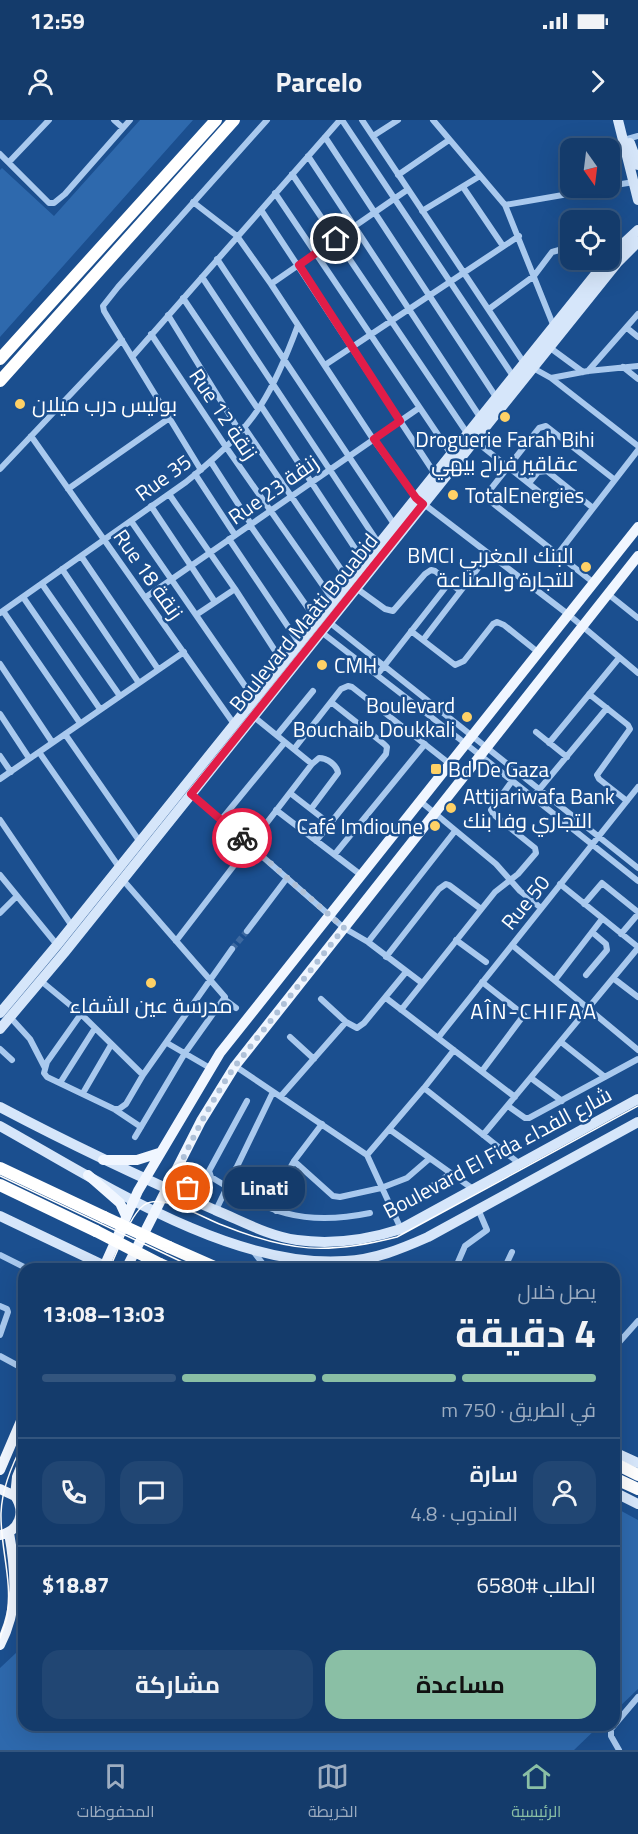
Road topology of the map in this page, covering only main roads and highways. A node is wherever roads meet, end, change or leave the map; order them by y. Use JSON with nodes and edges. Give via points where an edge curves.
{"nodes":[{"id":1,"x":216,"y":120,"type":"edge"},
{"id":2,"x":234,"y":120,"type":"edge"},
{"id":3,"x":0,"y":359,"type":"edge"},
{"id":4,"x":0,"y":381,"type":"edge"},
{"id":5,"x":638,"y":527,"type":"edge"},
{"id":6,"x":638,"y":556,"type":"edge"},
{"id":7,"x":160,"y":1153,"type":"junction"},
{"id":8,"x":103,"y":1160,"type":"road end"},
{"id":9,"x":181,"y":1163,"type":"junction"},
{"id":10,"x":0,"y":1168,"type":"edge"},
{"id":11,"x":88,"y":1175,"type":"road end"},
{"id":12,"x":0,"y":1185,"type":"edge"},
{"id":13,"x":198,"y":1203,"type":"road end"},
{"id":14,"x":126,"y":1216,"type":"junction"},
{"id":15,"x":106,"y":1263,"type":"edge"},
{"id":16,"x":129,"y":1263,"type":"edge"},
{"id":17,"x":159,"y":1263,"type":"edge"},
{"id":18,"x":205,"y":1263,"type":"edge"},
{"id":19,"x":18,"y":1428,"type":"edge"},
{"id":20,"x":9,"y":1448,"type":"junction"},
{"id":21,"x":0,"y":1456,"type":"edge"},
{"id":22,"x":620,"y":1466,"type":"edge"},
{"id":23,"x":0,"y":1470,"type":"edge"},
{"id":24,"x":638,"y":1475,"type":"edge"},
{"id":25,"x":620,"y":1481,"type":"edge"},
{"id":26,"x":0,"y":1489,"type":"edge"},
{"id":27,"x":638,"y":1490,"type":"edge"},
{"id":28,"x":18,"y":1499,"type":"edge"},
{"id":29,"x":12,"y":1530,"type":"edge"},
{"id":30,"x":0,"y":1645,"type":"edge"}],
"edges":[{"from":1,"to":3,"type":"highway"},
{"from":2,"to":4,"type":"highway"},
{"from":5,"to":7,"type":"main road","via":[[210,1068]]},
{"from":6,"to":9,"type":"main road","via":[[235,1066]]},
{"from":7,"to":8,"type":"main road","via":[[137,1160]]},
{"from":7,"to":14,"type":"main road"},
{"from":9,"to":13,"type":"main road","via":[[185,1183]]},
{"from":9,"to":16,"type":"main road"},
{"from":10,"to":18,"type":"highway","bridge":true},
{"from":11,"to":14,"type":"main road","via":[[120,1203]]},
{"from":12,"to":17,"type":"highway","bridge":true},
{"from":14,"to":15,"type":"main road"},
{"from":19,"to":20,"type":"main road"},
{"from":20,"to":21,"type":"main road"},
{"from":20,"to":23,"type":"main road"},
{"from":22,"to":24,"type":"highway"},
{"from":25,"to":27,"type":"highway"},
{"from":26,"to":28,"type":"main road"},
{"from":29,"to":30,"type":"main road","via":[[16,1583],[12,1611]]}]}
